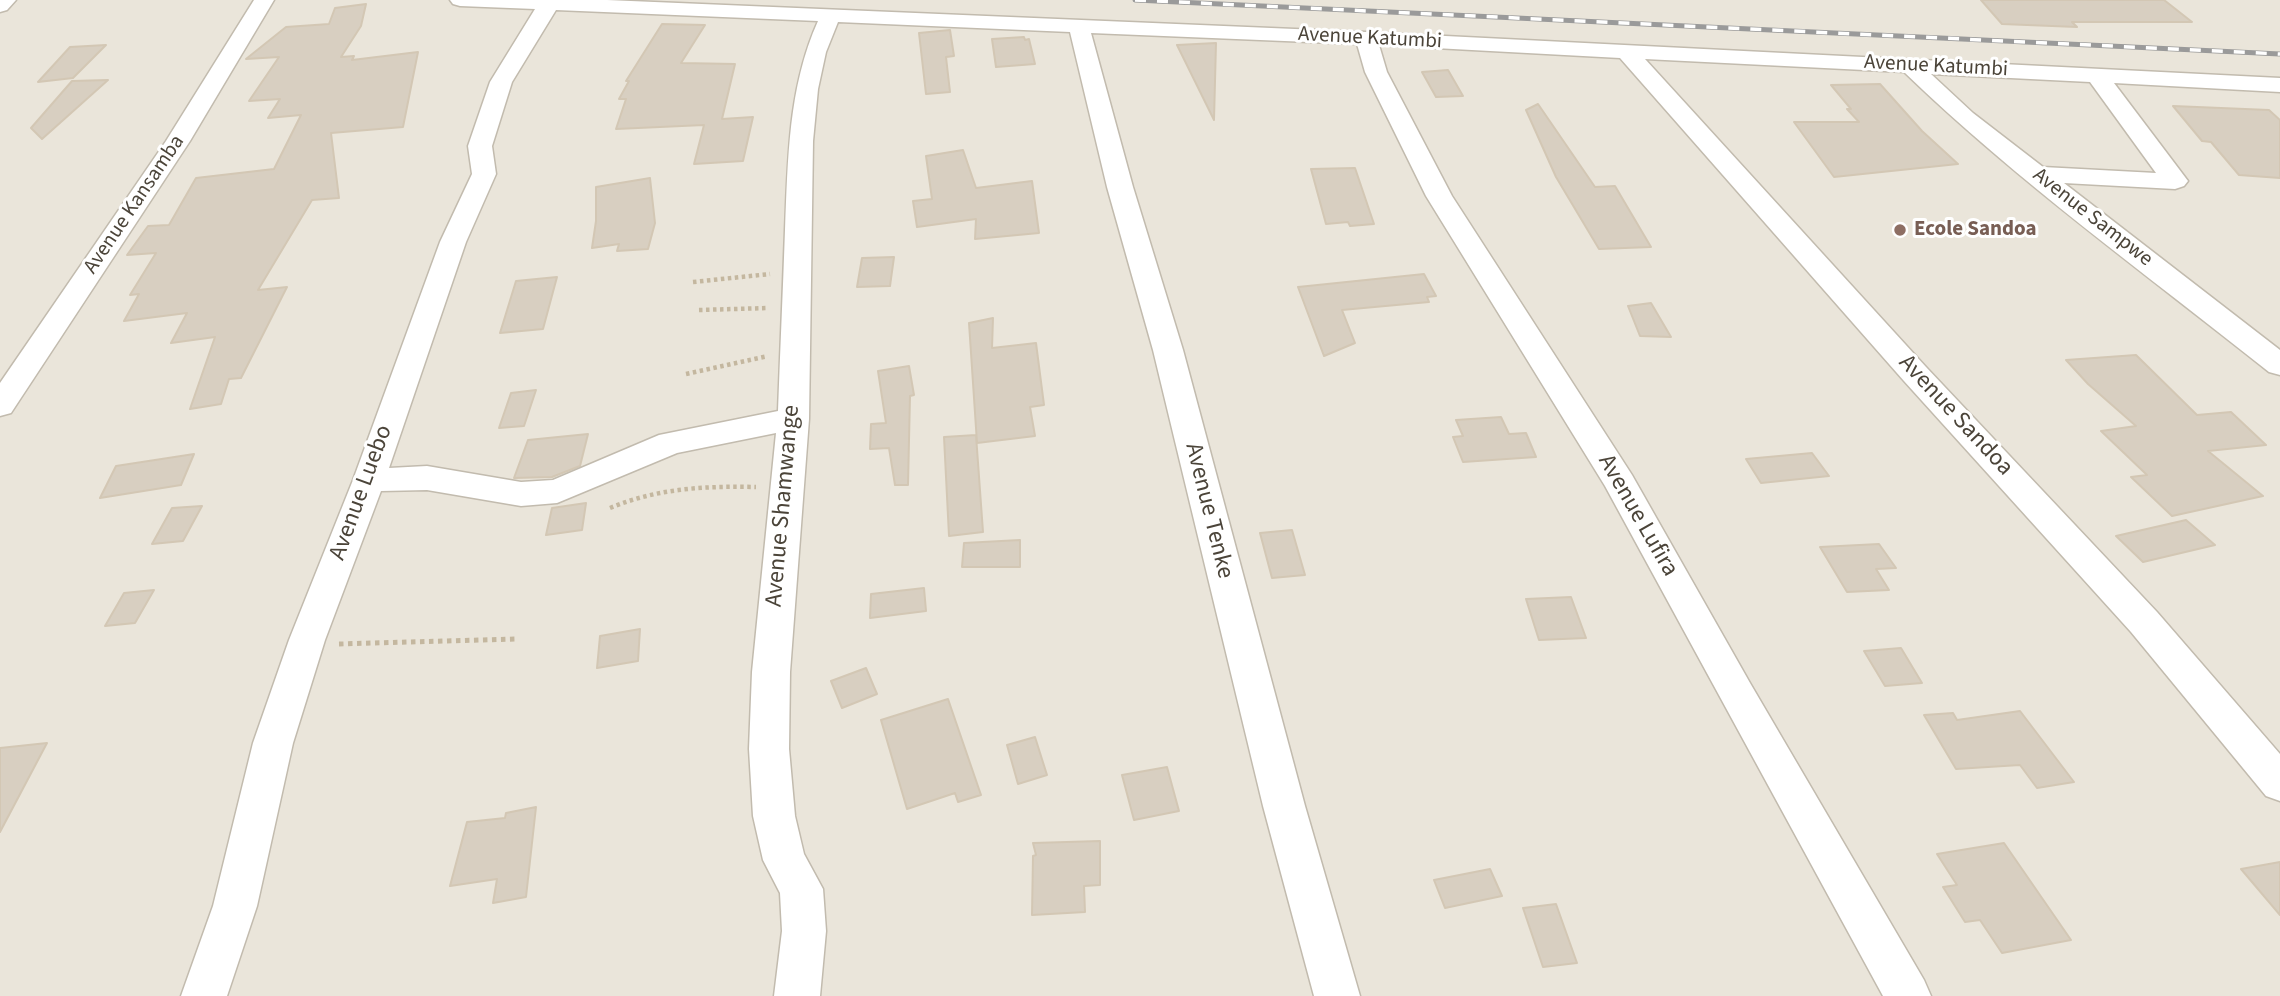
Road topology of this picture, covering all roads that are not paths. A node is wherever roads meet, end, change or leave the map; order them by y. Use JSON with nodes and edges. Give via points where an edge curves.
{"nodes":[{"id":1,"x":5,"y":0,"type":"edge"},
{"id":2,"x":264,"y":0,"type":"edge"},
{"id":3,"x":460,"y":0,"type":"edge"},
{"id":4,"x":550,"y":4,"type":"junction"},
{"id":5,"x":0,"y":6,"type":"edge"},
{"id":6,"x":831,"y":15,"type":"junction"},
{"id":7,"x":1079,"y":26,"type":"junction"},
{"id":8,"x":1366,"y":38,"type":"junction"},
{"id":9,"x":1627,"y":52,"type":"junction"},
{"id":10,"x":1910,"y":66,"type":"junction"},
{"id":11,"x":2096,"y":75,"type":"junction"},
{"id":12,"x":2280,"y":85,"type":"edge"},
{"id":13,"x":2035,"y":174,"type":"junction"},
{"id":14,"x":2280,"y":365,"type":"edge"},
{"id":15,"x":0,"y":406,"type":"edge"},
{"id":16,"x":793,"y":419,"type":"junction"},
{"id":17,"x":369,"y":480,"type":"junction"},
{"id":18,"x":2280,"y":783,"type":"edge"},
{"id":19,"x":204,"y":996,"type":"edge"},
{"id":20,"x":797,"y":996,"type":"edge"},
{"id":21,"x":1337,"y":996,"type":"edge"},
{"id":22,"x":1908,"y":996,"type":"edge"}],
"edges":[{"from":1,"to":5,"type":"street"},
{"from":2,"to":15,"type":"street","name":"Avenue Kansamba","via":[[178,141]]},
{"from":3,"to":4,"type":"street","name":"Avenue Katumbi"},
{"from":4,"to":6,"type":"street","name":"Avenue Katumbi"},
{"from":4,"to":17,"type":"street","name":"Avenue Luebo","via":[[501,82],[481,146],[484,174],[453,242]]},
{"from":6,"to":7,"type":"street","name":"Avenue Katumbi"},
{"from":6,"to":16,"type":"street","name":"Avenue Shamwange","via":[[815,52],[801,141]]},
{"from":7,"to":8,"type":"street","name":"Avenue Katumbi"},
{"from":7,"to":21,"type":"street","name":"Avenue Tenke"},
{"from":8,"to":9,"type":"street","name":"Avenue Katumbi"},
{"from":8,"to":22,"type":"street","name":"Avenue Lufira","via":[[1376,72],[1439,196],[1620,483]]},
{"from":9,"to":10,"type":"street","name":"Avenue Katumbi"},
{"from":9,"to":18,"type":"street","name":"Avenue Sandoa","via":[[2144,622]]},
{"from":10,"to":11,"type":"street","name":"Avenue Katumbi"},
{"from":10,"to":13,"type":"street","name":"Avenue Sampwe"},
{"from":11,"to":12,"type":"street","name":"Avenue Katumbi"},
{"from":11,"to":13,"type":"street","via":[[2175,181]]},
{"from":13,"to":14,"type":"street","name":"Avenue Sampwe"},
{"from":16,"to":17,"type":"street","via":[[670,443],[556,491],[521,494],[427,478]]},
{"from":16,"to":20,"type":"street","name":"Avenue Shamwange","via":[[771,672],[769,749],[774,816],[784,860],[801,889],[804,931]]},
{"from":17,"to":19,"type":"street","name":"Avenue Luebo","via":[[273,743],[236,906]]}]}
